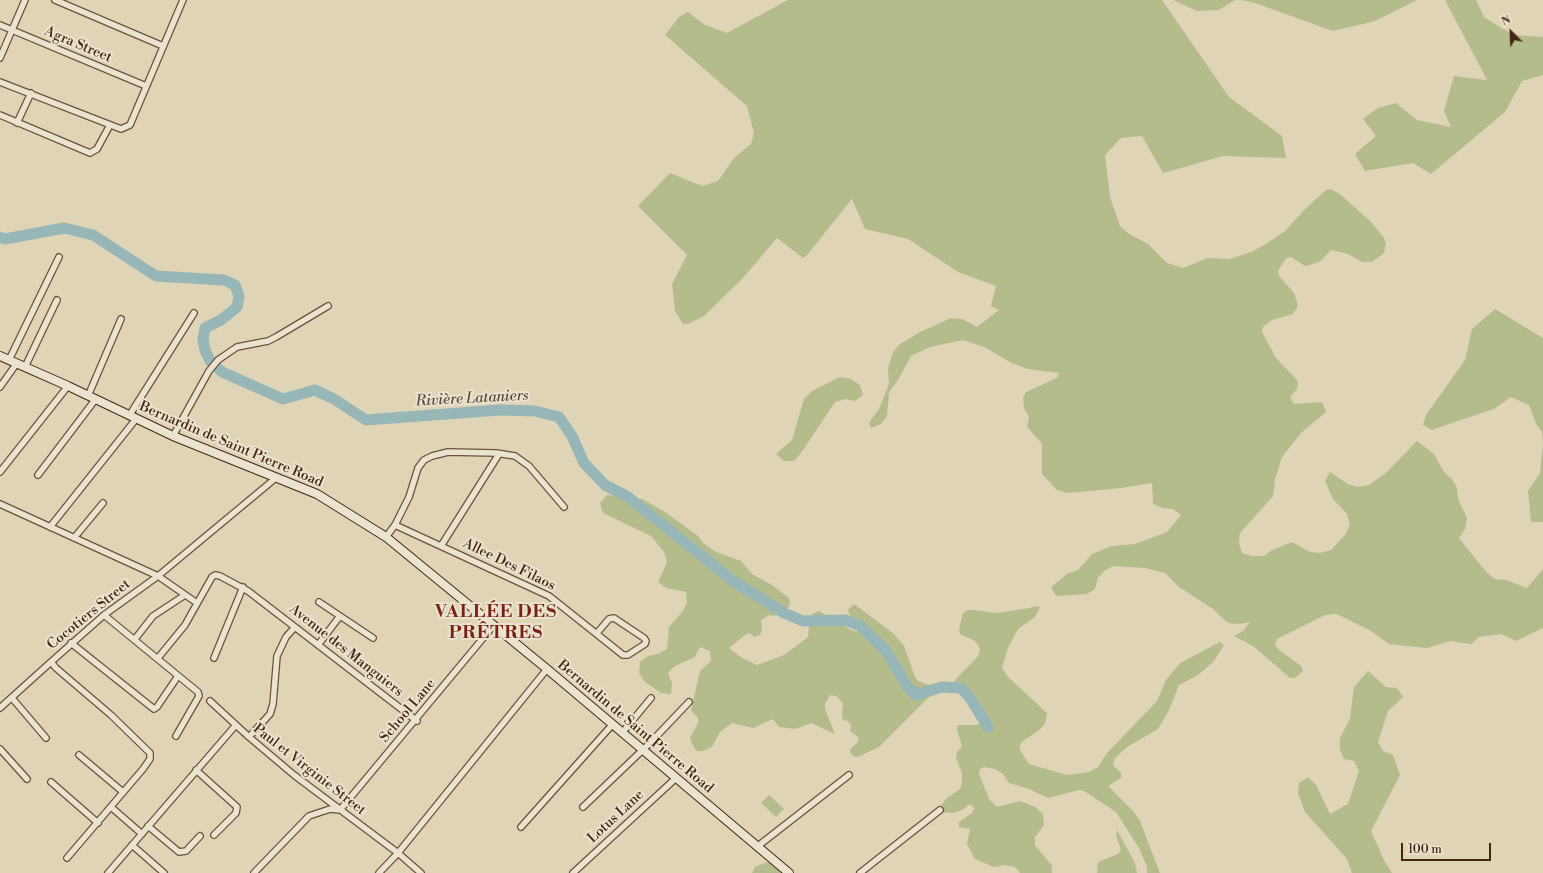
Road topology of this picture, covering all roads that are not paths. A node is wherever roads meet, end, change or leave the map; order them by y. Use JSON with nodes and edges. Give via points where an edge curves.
{"nodes":[{"id":1,"x":25,"y":0,"type":"edge"},
{"id":2,"x":55,"y":0,"type":"edge"},
{"id":3,"x":183,"y":0,"type":"edge"},
{"id":4,"x":0,"y":25,"type":"edge"},
{"id":5,"x":12,"y":30,"type":"junction"},
{"id":6,"x":163,"y":46,"type":"junction"},
{"id":7,"x":0,"y":58,"type":"edge"},
{"id":8,"x":0,"y":82,"type":"edge"},
{"id":9,"x":146,"y":86,"type":"junction"},
{"id":10,"x":31,"y":93,"type":"junction"},
{"id":11,"x":0,"y":115,"type":"edge"},
{"id":12,"x":17,"y":123,"type":"junction"},
{"id":13,"x":110,"y":125,"type":"junction"},
{"id":14,"x":59,"y":257,"type":"dead end"},
{"id":15,"x":57,"y":300,"type":"dead end"},
{"id":16,"x":328,"y":306,"type":"dead end"},
{"id":17,"x":194,"y":313,"type":"dead end"},
{"id":18,"x":121,"y":319,"type":"dead end"},
{"id":19,"x":0,"y":356,"type":"edge"},
{"id":20,"x":9,"y":360,"type":"junction"},
{"id":21,"x":17,"y":363,"type":"junction"},
{"id":22,"x":25,"y":367,"type":"junction"},
{"id":23,"x":68,"y":386,"type":"junction"},
{"id":24,"x":0,"y":387,"type":"edge"},
{"id":25,"x":92,"y":398,"type":"junction"},
{"id":26,"x":132,"y":418,"type":"junction"},
{"id":27,"x":173,"y":436,"type":"junction"},
{"id":28,"x":499,"y":454,"type":"junction"},
{"id":29,"x":0,"y":472,"type":"edge"},
{"id":30,"x":38,"y":475,"type":"dead end"},
{"id":31,"x":277,"y":477,"type":"junction"},
{"id":32,"x":103,"y":503,"type":"dead end"},
{"id":33,"x":0,"y":504,"type":"edge"},
{"id":34,"x":564,"y":507,"type":"dead end"},
{"id":35,"x":395,"y":526,"type":"junction"},
{"id":36,"x":50,"y":527,"type":"junction"},
{"id":37,"x":386,"y":537,"type":"junction"},
{"id":38,"x":74,"y":538,"type":"junction"},
{"id":39,"x":441,"y":546,"type":"junction"},
{"id":40,"x":158,"y":576,"type":"junction"},
{"id":41,"x":246,"y":589,"type":"junction"},
{"id":42,"x":185,"y":595,"type":"junction"},
{"id":43,"x":319,"y":602,"type":"dead end"},
{"id":44,"x":196,"y":603,"type":"junction"},
{"id":45,"x":104,"y":615,"type":"junction"},
{"id":46,"x":340,"y":616,"type":"junction"},
{"id":47,"x":494,"y":625,"type":"junction"},
{"id":48,"x":295,"y":627,"type":"junction"},
{"id":49,"x":597,"y":633,"type":"junction"},
{"id":50,"x":374,"y":638,"type":"dead end"},
{"id":51,"x":135,"y":639,"type":"junction"},
{"id":52,"x":71,"y":643,"type":"junction"},
{"id":53,"x":318,"y":645,"type":"junction"},
{"id":54,"x":158,"y":658,"type":"junction"},
{"id":55,"x":214,"y":658,"type":"dead end"},
{"id":56,"x":51,"y":662,"type":"junction"},
{"id":57,"x":546,"y":669,"type":"junction"},
{"id":58,"x":178,"y":676,"type":"junction"},
{"id":59,"x":12,"y":698,"type":"junction"},
{"id":60,"x":650,"y":698,"type":"dead end"},
{"id":61,"x":210,"y":701,"type":"dead end"},
{"id":62,"x":689,"y":702,"type":"dead end"},
{"id":63,"x":0,"y":708,"type":"edge"},
{"id":64,"x":416,"y":720,"type":"junction"},
{"id":65,"x":612,"y":725,"type":"junction"},
{"id":66,"x":236,"y":726,"type":"junction"},
{"id":67,"x":622,"y":733,"type":"junction"},
{"id":68,"x":176,"y":736,"type":"dead end"},
{"id":69,"x":46,"y":738,"type":"dead end"},
{"id":70,"x":249,"y":738,"type":"junction"},
{"id":71,"x":0,"y":749,"type":"edge"},
{"id":72,"x":642,"y":750,"type":"junction"},
{"id":73,"x":79,"y":755,"type":"dead end"},
{"id":74,"x":196,"y":770,"type":"junction"},
{"id":75,"x":849,"y":775,"type":"dead end"},
{"id":76,"x":27,"y":779,"type":"dead end"},
{"id":77,"x":675,"y":779,"type":"junction"},
{"id":78,"x":51,"y":782,"type":"dead end"},
{"id":79,"x":123,"y":792,"type":"junction"},
{"id":80,"x":111,"y":807,"type":"junction"},
{"id":81,"x":583,"y":807,"type":"dead end"},
{"id":82,"x":340,"y":810,"type":"junction"},
{"id":83,"x":940,"y":810,"type":"dead end"},
{"id":84,"x":98,"y":824,"type":"junction"},
{"id":85,"x":148,"y":826,"type":"junction"},
{"id":86,"x":520,"y":827,"type":"dead end"},
{"id":87,"x":142,"y":834,"type":"junction"},
{"id":88,"x":214,"y":835,"type":"dead end"},
{"id":89,"x":200,"y":836,"type":"dead end"},
{"id":90,"x":132,"y":845,"type":"junction"},
{"id":91,"x":758,"y":846,"type":"junction"},
{"id":92,"x":398,"y":853,"type":"junction"},
{"id":93,"x":67,"y":858,"type":"dead end"},
{"id":94,"x":108,"y":873,"type":"edge"},
{"id":95,"x":164,"y":873,"type":"edge"},
{"id":96,"x":254,"y":873,"type":"edge"},
{"id":97,"x":379,"y":873,"type":"edge"},
{"id":98,"x":421,"y":873,"type":"edge"},
{"id":99,"x":573,"y":873,"type":"edge"},
{"id":100,"x":789,"y":873,"type":"edge"},
{"id":101,"x":860,"y":873,"type":"edge"}],
"edges":[{"from":1,"to":5,"type":"street"},
{"from":2,"to":6,"type":"street"},
{"from":3,"to":6,"type":"street"},
{"from":4,"to":5,"type":"street","name":"Agra Street"},
{"from":5,"to":7,"type":"street"},
{"from":5,"to":9,"type":"street","name":"Agra Street"},
{"from":6,"to":9,"type":"street"},
{"from":8,"to":10,"type":"street"},
{"from":9,"to":13,"type":"street","via":[[130,125],[121,129]]},
{"from":10,"to":12,"type":"street"},
{"from":10,"to":13,"type":"street"},
{"from":11,"to":12,"type":"street"},
{"from":12,"to":13,"type":"street","via":[[90,153],[97,149]]},
{"from":14,"to":20,"type":"street"},
{"from":15,"to":22,"type":"street"},
{"from":16,"to":27,"type":"street","via":[[268,341],[237,347],[218,360],[208,371]]},
{"from":17,"to":26,"type":"street"},
{"from":18,"to":25,"type":"street"},
{"from":19,"to":20,"type":"main road","name":"Bernardin de Saint Pierre Road"},
{"from":20,"to":21,"type":"main road","name":"Bernardin de Saint Pierre Road"},
{"from":21,"to":22,"type":"main road","name":"Bernardin de Saint Pierre Road"},
{"from":21,"to":24,"type":"street"},
{"from":22,"to":23,"type":"main road","name":"Bernardin de Saint Pierre Road"},
{"from":23,"to":25,"type":"main road","name":"Bernardin de Saint Pierre Road"},
{"from":23,"to":29,"type":"street"},
{"from":25,"to":26,"type":"main road","name":"Bernardin de Saint Pierre Road"},
{"from":25,"to":30,"type":"street"},
{"from":26,"to":27,"type":"main road","name":"Bernardin de Saint Pierre Road"},
{"from":26,"to":36,"type":"street"},
{"from":27,"to":31,"type":"main road","name":"Bernardin de Saint Pierre Road"},
{"from":28,"to":34,"type":"street","via":[[515,456],[529,466]]},
{"from":28,"to":35,"type":"street","via":[[448,452],[424,460],[418,468],[409,497]]},
{"from":28,"to":39,"type":"street"},
{"from":31,"to":37,"type":"main road","name":"Bernardin de Saint Pierre Road","via":[[317,494]]},
{"from":31,"to":40,"type":"street","name":"Cocotiers Street"},
{"from":32,"to":38,"type":"street"},
{"from":33,"to":36,"type":"street"},
{"from":35,"to":37,"type":"street"},
{"from":35,"to":39,"type":"street","name":"Allee Des Filaos"},
{"from":36,"to":38,"type":"street"},
{"from":37,"to":47,"type":"main road","name":"Bernardin de Saint Pierre Road"},
{"from":38,"to":40,"type":"street"},
{"from":39,"to":49,"type":"street","name":"Allee Des Filaos","via":[[549,596]]},
{"from":40,"to":42,"type":"street"},
{"from":40,"to":45,"type":"street","name":"Cocotiers Street"},
{"from":41,"to":44,"type":"street","name":"Avenue des Manguiers","via":[[216,575],[212,577]]},
{"from":41,"to":48,"type":"street","name":"Avenue des Manguiers"},
{"from":41,"to":55,"type":"street"},
{"from":42,"to":44,"type":"street"},
{"from":42,"to":51,"type":"street","via":[[153,616]]},
{"from":43,"to":46,"type":"street"},
{"from":44,"to":54,"type":"street","via":[[185,625]]},
{"from":45,"to":51,"type":"street"},
{"from":45,"to":52,"type":"street","name":"Cocotiers Street"},
{"from":46,"to":50,"type":"street"},
{"from":46,"to":53,"type":"street"},
{"from":47,"to":57,"type":"main road","name":"Bernardin de Saint Pierre Road"},
{"from":47,"to":64,"type":"street","name":"School Lane"},
{"from":48,"to":53,"type":"street","name":"Avenue des Manguiers"},
{"from":48,"to":70,"type":"street","via":[[286,637],[277,656],[270,714]]},
{"from":49,"to":49,"type":"street","name":"Allee Des Filaos","via":[[623,655],[628,655],[646,644],[644,638],[614,618],[609,619]]},
{"from":51,"to":54,"type":"street"},
{"from":52,"to":56,"type":"street","name":"Cocotiers Street"},
{"from":52,"to":58,"type":"street","via":[[152,708],[157,707]]},
{"from":53,"to":64,"type":"street","name":"Avenue des Manguiers"},
{"from":54,"to":58,"type":"street"},
{"from":56,"to":59,"type":"street"},
{"from":56,"to":79,"type":"street","name":"Cocotiers Street","via":[[150,753],[150,759]]},
{"from":57,"to":65,"type":"main road","name":"Bernardin de Saint Pierre Road"},
{"from":57,"to":92,"type":"street"},
{"from":58,"to":68,"type":"street","via":[[199,695]]},
{"from":59,"to":63,"type":"street"},
{"from":59,"to":69,"type":"street"},
{"from":60,"to":67,"type":"street"},
{"from":61,"to":66,"type":"street","name":"Paul et Virginie Street"},
{"from":62,"to":72,"type":"street"},
{"from":64,"to":82,"type":"street","name":"School Lane"},
{"from":65,"to":67,"type":"main road","name":"Bernardin de Saint Pierre Road"},
{"from":65,"to":86,"type":"street"},
{"from":66,"to":70,"type":"street","name":"Paul et Virginie Street"},
{"from":66,"to":74,"type":"street"},
{"from":67,"to":72,"type":"main road","name":"Bernardin de Saint Pierre Road"},
{"from":70,"to":82,"type":"street","name":"Paul et Virginie Street"},
{"from":71,"to":76,"type":"street"},
{"from":72,"to":77,"type":"main road","name":"Bernardin de Saint Pierre Road"},
{"from":72,"to":81,"type":"street"},
{"from":73,"to":79,"type":"street"},
{"from":74,"to":85,"type":"street"},
{"from":74,"to":88,"type":"street","via":[[237,807],[236,813]]},
{"from":75,"to":91,"type":"street"},
{"from":77,"to":91,"type":"main road","name":"Bernardin de Saint Pierre Road"},
{"from":77,"to":99,"type":"street","name":"Lotus Lane"},
{"from":78,"to":84,"type":"street"},
{"from":79,"to":80,"type":"street","name":"Cocotiers Street"},
{"from":80,"to":84,"type":"street","name":"Cocotiers Street"},
{"from":80,"to":87,"type":"street"},
{"from":82,"to":92,"type":"street","name":"Paul et Virginie Street"},
{"from":82,"to":96,"type":"street","via":[[330,809],[309,816]]},
{"from":83,"to":101,"type":"street"},
{"from":84,"to":93,"type":"street","name":"Cocotiers Street"},
{"from":85,"to":87,"type":"street"},
{"from":85,"to":89,"type":"street","via":[[179,852],[186,851]]},
{"from":87,"to":90,"type":"street"},
{"from":90,"to":94,"type":"street"},
{"from":90,"to":95,"type":"street"},
{"from":91,"to":100,"type":"main road","name":"Bernardin de Saint Pierre Road"},
{"from":92,"to":97,"type":"street"},
{"from":92,"to":98,"type":"street","name":"Paul et Virginie Street"}]}
